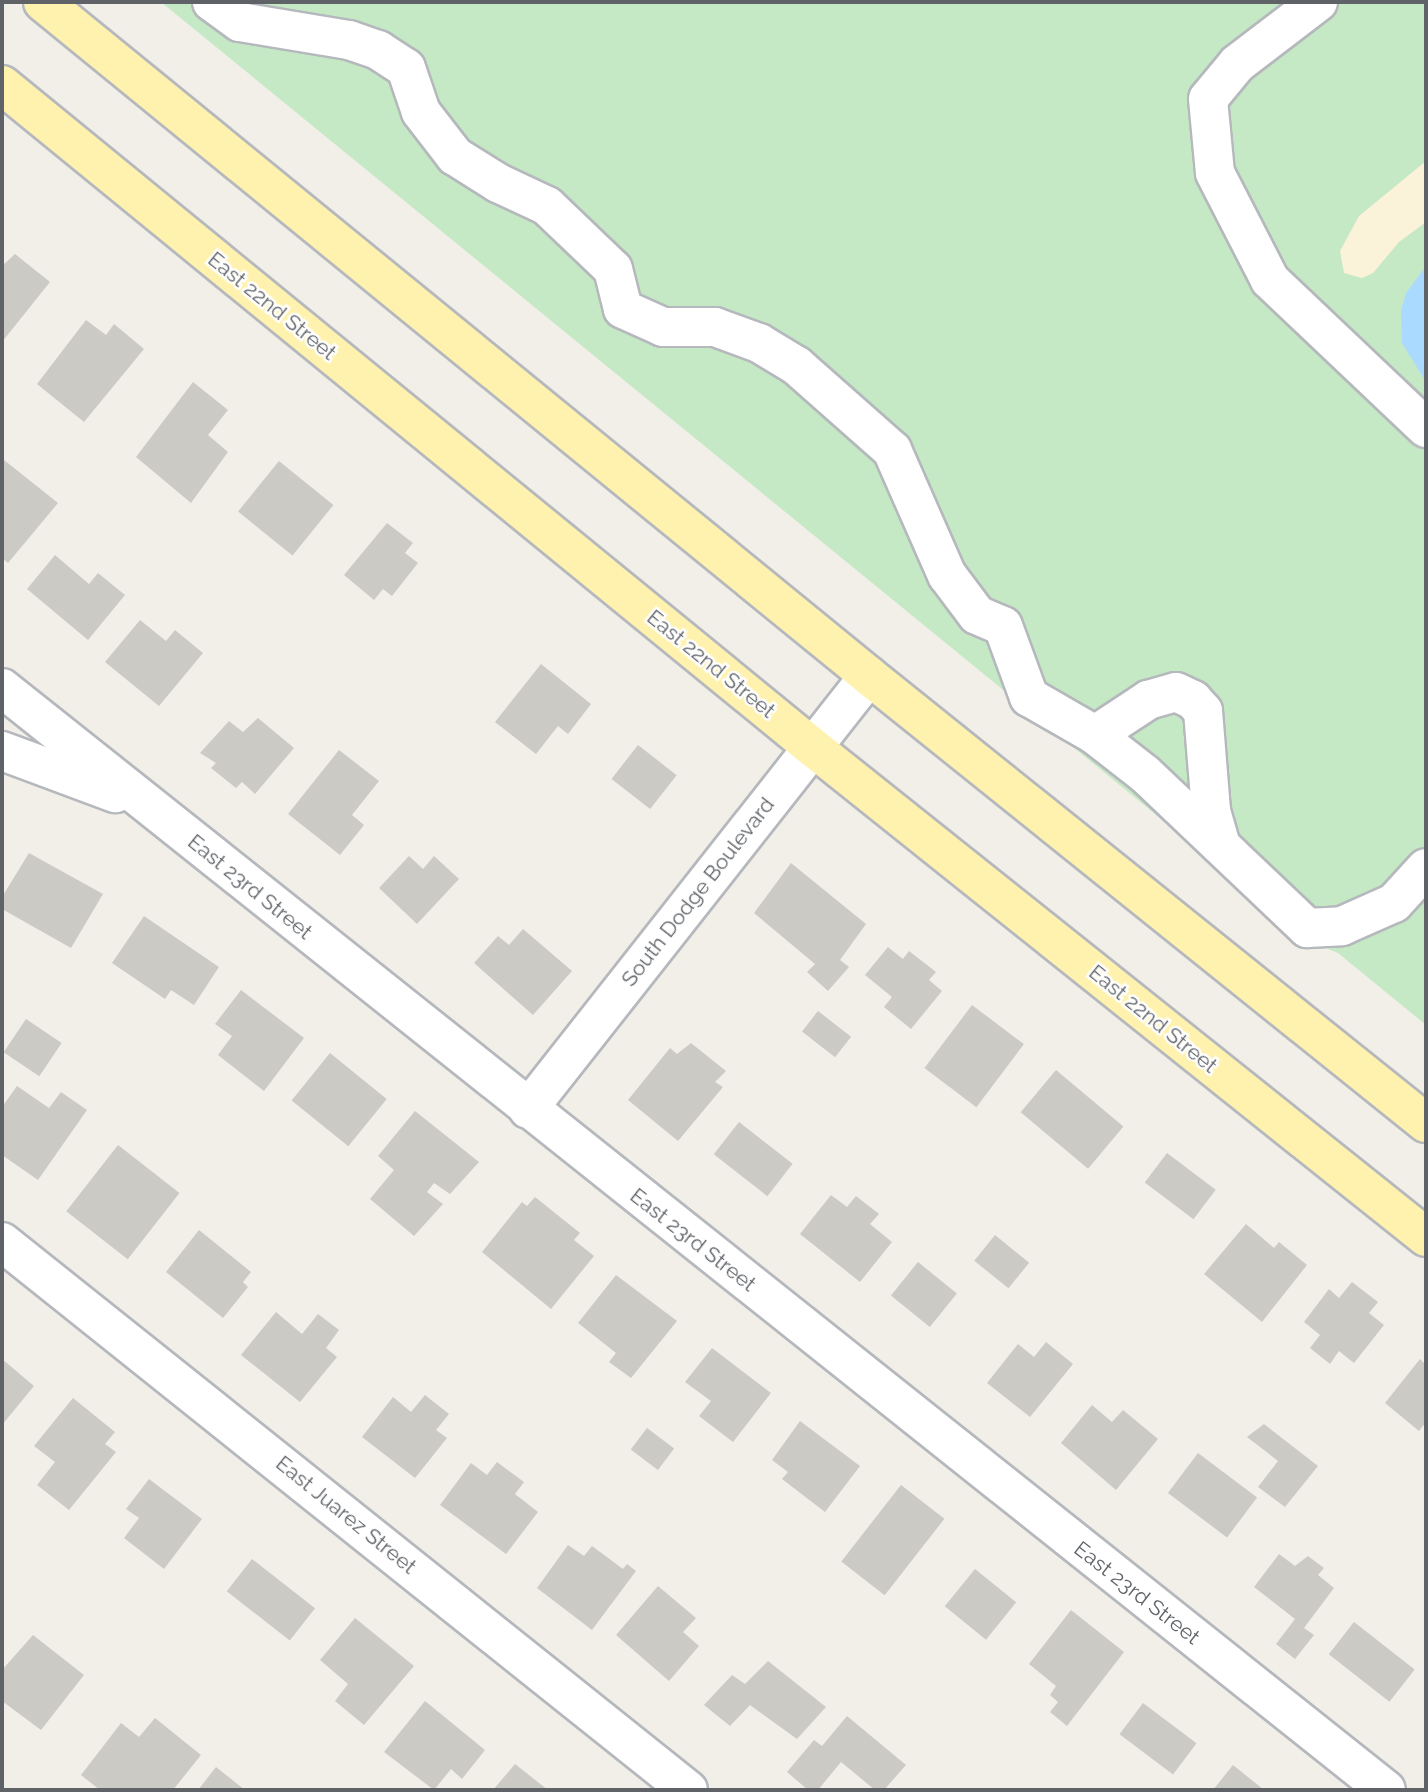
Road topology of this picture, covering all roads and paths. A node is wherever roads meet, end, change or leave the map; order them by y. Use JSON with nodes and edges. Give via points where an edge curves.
{"nodes":[{"id":1,"x":43,"y":2,"type":"edge"},
{"id":2,"x":212,"y":2,"type":"edge"},
{"id":3,"x":1318,"y":2,"type":"edge"},
{"id":4,"x":2,"y":85,"type":"edge"},
{"id":5,"x":1426,"y":428,"type":"edge"},
{"id":6,"x":869,"y":676,"type":"junction"},
{"id":7,"x":2,"y":688,"type":"edge"},
{"id":8,"x":1095,"y":734,"type":"junction"},
{"id":9,"x":811,"y":746,"type":"junction"},
{"id":10,"x":2,"y":751,"type":"edge"},
{"id":11,"x":146,"y":804,"type":"junction"},
{"id":12,"x":1222,"y":846,"type":"junction"},
{"id":13,"x":1426,"y":868,"type":"edge"},
{"id":14,"x":528,"y":1109,"type":"junction"},
{"id":15,"x":1426,"y":1123,"type":"edge"},
{"id":16,"x":1426,"y":1237,"type":"edge"},
{"id":17,"x":2,"y":1242,"type":"edge"},
{"id":18,"x":688,"y":1790,"type":"edge"},
{"id":19,"x":1386,"y":1790,"type":"edge"}],
"edges":[{"from":1,"to":6,"type":"main road"},
{"from":2,"to":8,"type":"street","via":[[240,22],[349,40],[378,50],[406,68],[422,112],[455,156],[498,184],[547,206],[613,269],[623,309],[663,327],[715,327],[759,343],[797,366],[892,450],[947,576],[978,615],[1003,626],[1029,697]]},
{"from":3,"to":5,"type":"street","via":[[1237,64],[1208,99],[1215,173],[1270,280]]},
{"from":4,"to":9,"type":"main road","name":"East 22nd Street"},
{"from":6,"to":9,"type":"street","name":"South Dodge Boulevard"},
{"from":6,"to":15,"type":"main road"},
{"from":7,"to":11,"type":"street","name":"East 23rd Street"},
{"from":8,"to":12,"type":"street"},
{"from":8,"to":12,"type":"street","via":[[1147,700],[1176,692],[1193,700],[1203,711],[1211,811]]},
{"from":9,"to":14,"type":"street","name":"South Dodge Boulevard"},
{"from":9,"to":16,"type":"main road","name":"East 22nd Street"},
{"from":10,"to":11,"type":"street"},
{"from":11,"to":14,"type":"street","name":"East 23rd Street"},
{"from":12,"to":13,"type":"street","via":[[1307,928],[1342,926],[1394,903]]},
{"from":14,"to":19,"type":"street","name":"East 23rd Street"},
{"from":17,"to":18,"type":"street","name":"East Juarez Street"}]}
